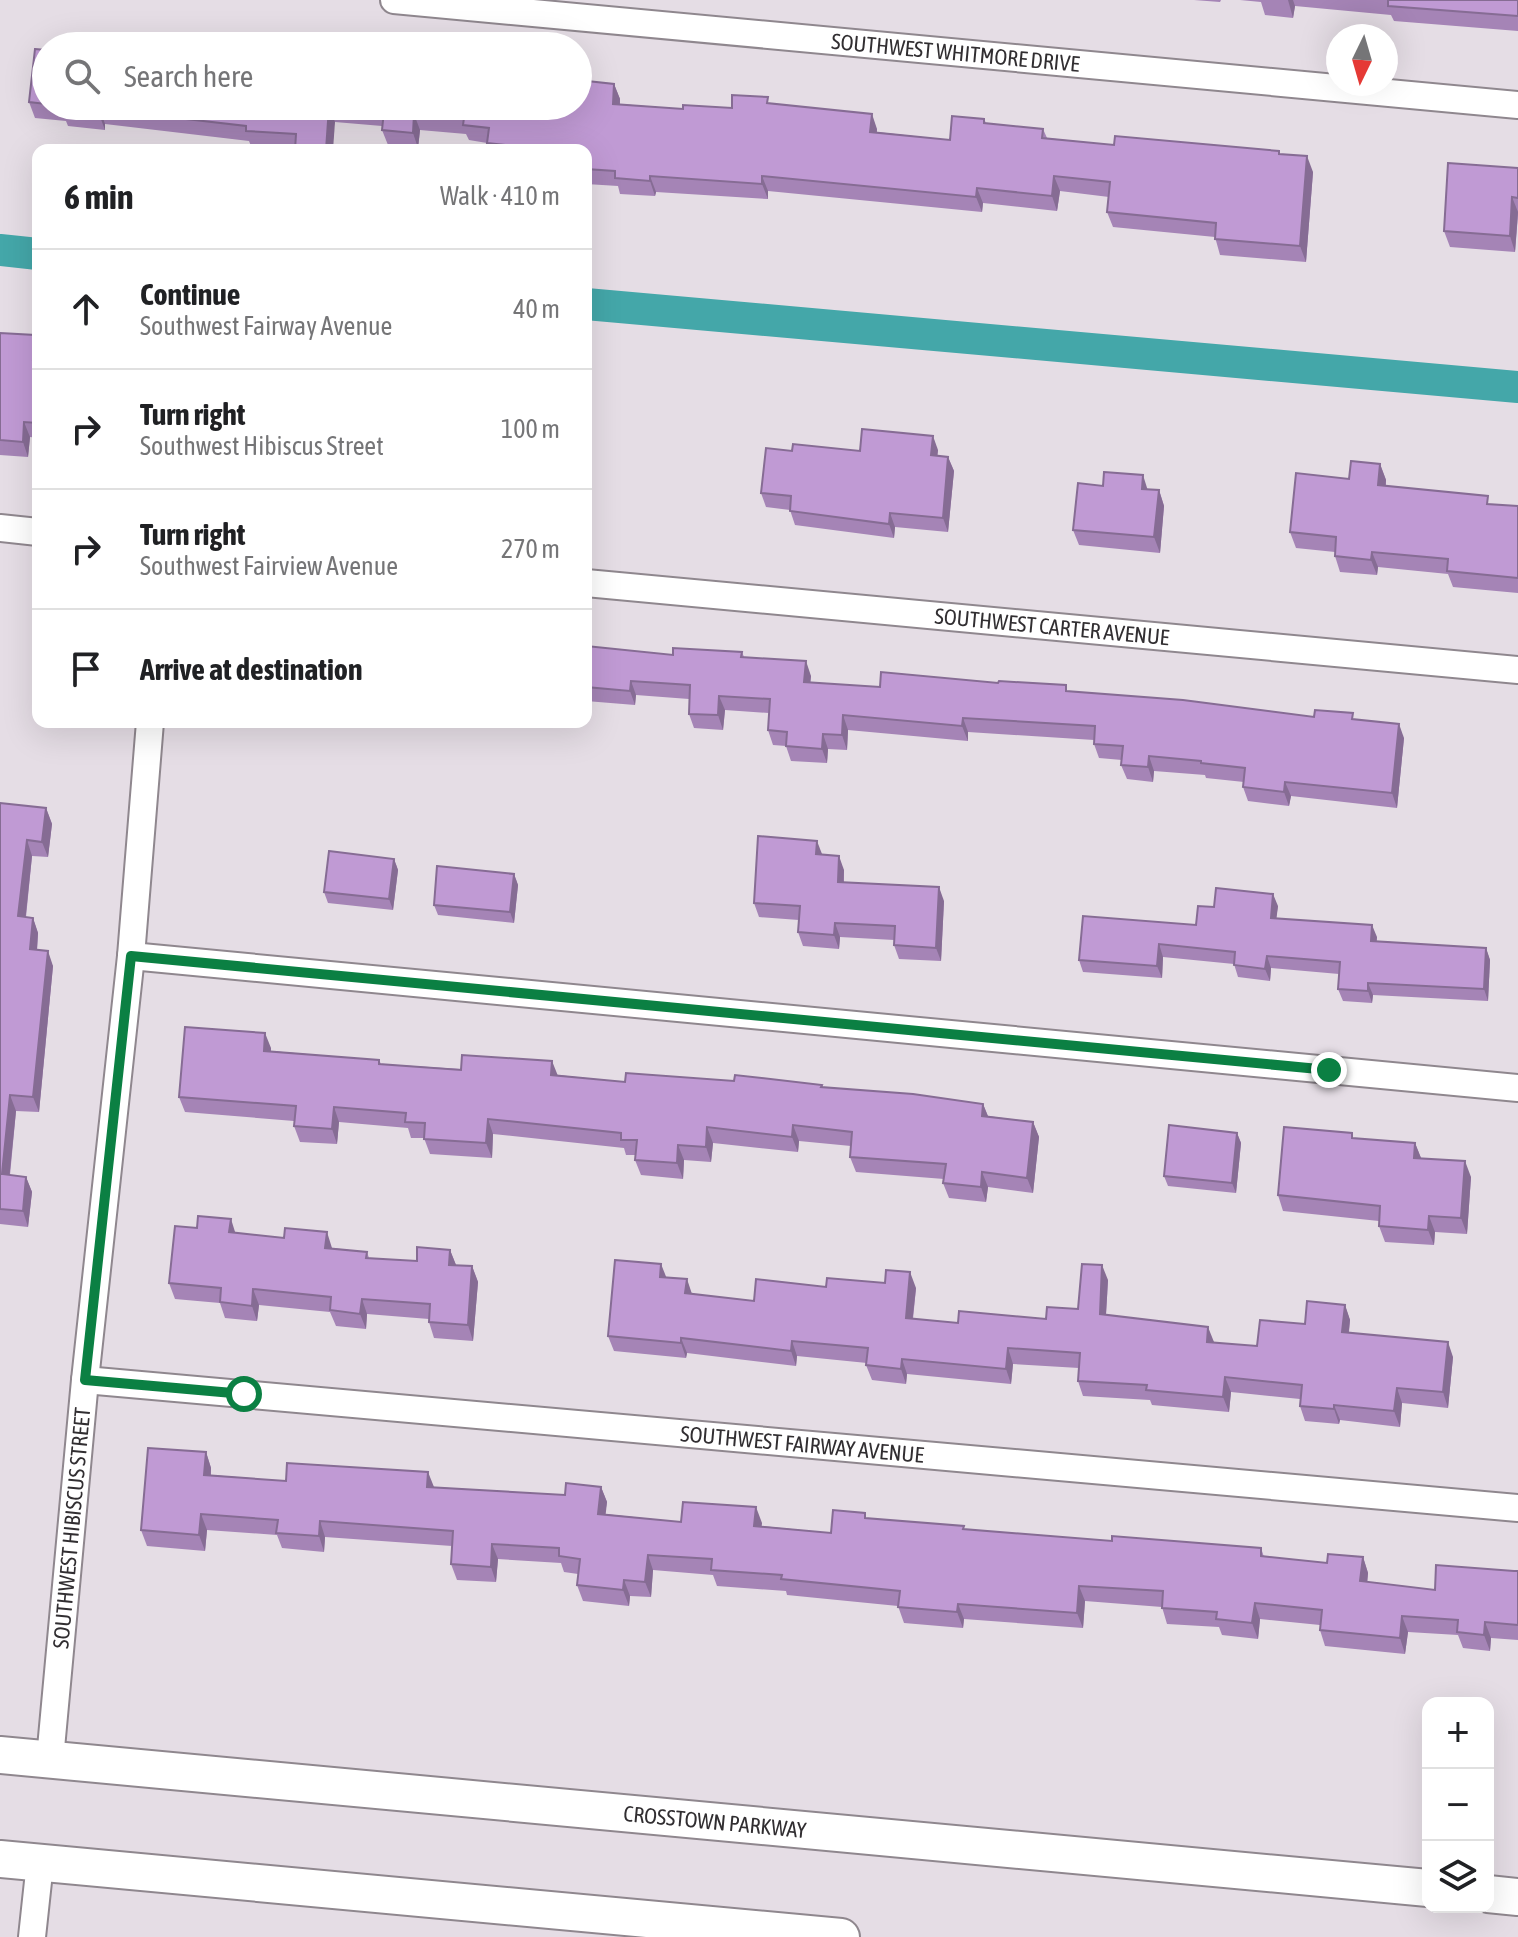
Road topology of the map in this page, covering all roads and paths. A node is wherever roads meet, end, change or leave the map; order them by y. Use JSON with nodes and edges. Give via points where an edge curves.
{"nodes":[{"id":1,"x":394,"y":0,"type":"edge"},
{"id":2,"x":1518,"y":105,"type":"edge"},
{"id":3,"x":0,"y":528,"type":"edge"},
{"id":4,"x":32,"y":531,"type":"edge"},
{"id":5,"x":592,"y":584,"type":"edge"},
{"id":6,"x":1518,"y":670,"type":"edge"},
{"id":7,"x":150,"y":728,"type":"edge"},
{"id":8,"x":131,"y":956,"type":"junction"},
{"id":9,"x":1518,"y":1088,"type":"edge"},
{"id":10,"x":85,"y":1380,"type":"junction"},
{"id":11,"x":1518,"y":1508,"type":"edge"},
{"id":12,"x":0,"y":1755,"type":"edge"},
{"id":13,"x":50,"y":1759,"type":"junction"},
{"id":14,"x":0,"y":1859,"type":"edge"},
{"id":15,"x":40,"y":1863,"type":"junction"},
{"id":16,"x":1422,"y":1887,"type":"edge"},
{"id":17,"x":1494,"y":1895,"type":"edge"},
{"id":18,"x":1518,"y":1897,"type":"edge"},
{"id":19,"x":32,"y":1937,"type":"edge"},
{"id":20,"x":841,"y":1937,"type":"edge"}],
"edges":[{"from":1,"to":2,"type":"street","name":"SOUTHWEST WHITMORE DRIVE"},
{"from":3,"to":4,"type":"street"},
{"from":5,"to":6,"type":"street","name":"SOUTHWEST CARTER AVENUE"},
{"from":7,"to":8,"type":"street","name":"SOUTHWEST HIBISCUS STREET"},
{"from":8,"to":9,"type":"street"},
{"from":8,"to":10,"type":"street","name":"SOUTHWEST HIBISCUS STREET"},
{"from":10,"to":11,"type":"street","name":"SOUTHWEST FAIRWAY AVENUE"},
{"from":10,"to":13,"type":"street","name":"SOUTHWEST HIBISCUS STREET"},
{"from":12,"to":13,"type":"main road","name":"CROSSTOWN PARKWAY"},
{"from":13,"to":16,"type":"main road","name":"CROSSTOWN PARKWAY"},
{"from":14,"to":15,"type":"main road"},
{"from":15,"to":19,"type":"street"},
{"from":15,"to":20,"type":"main road"},
{"from":17,"to":18,"type":"main road"}]}
